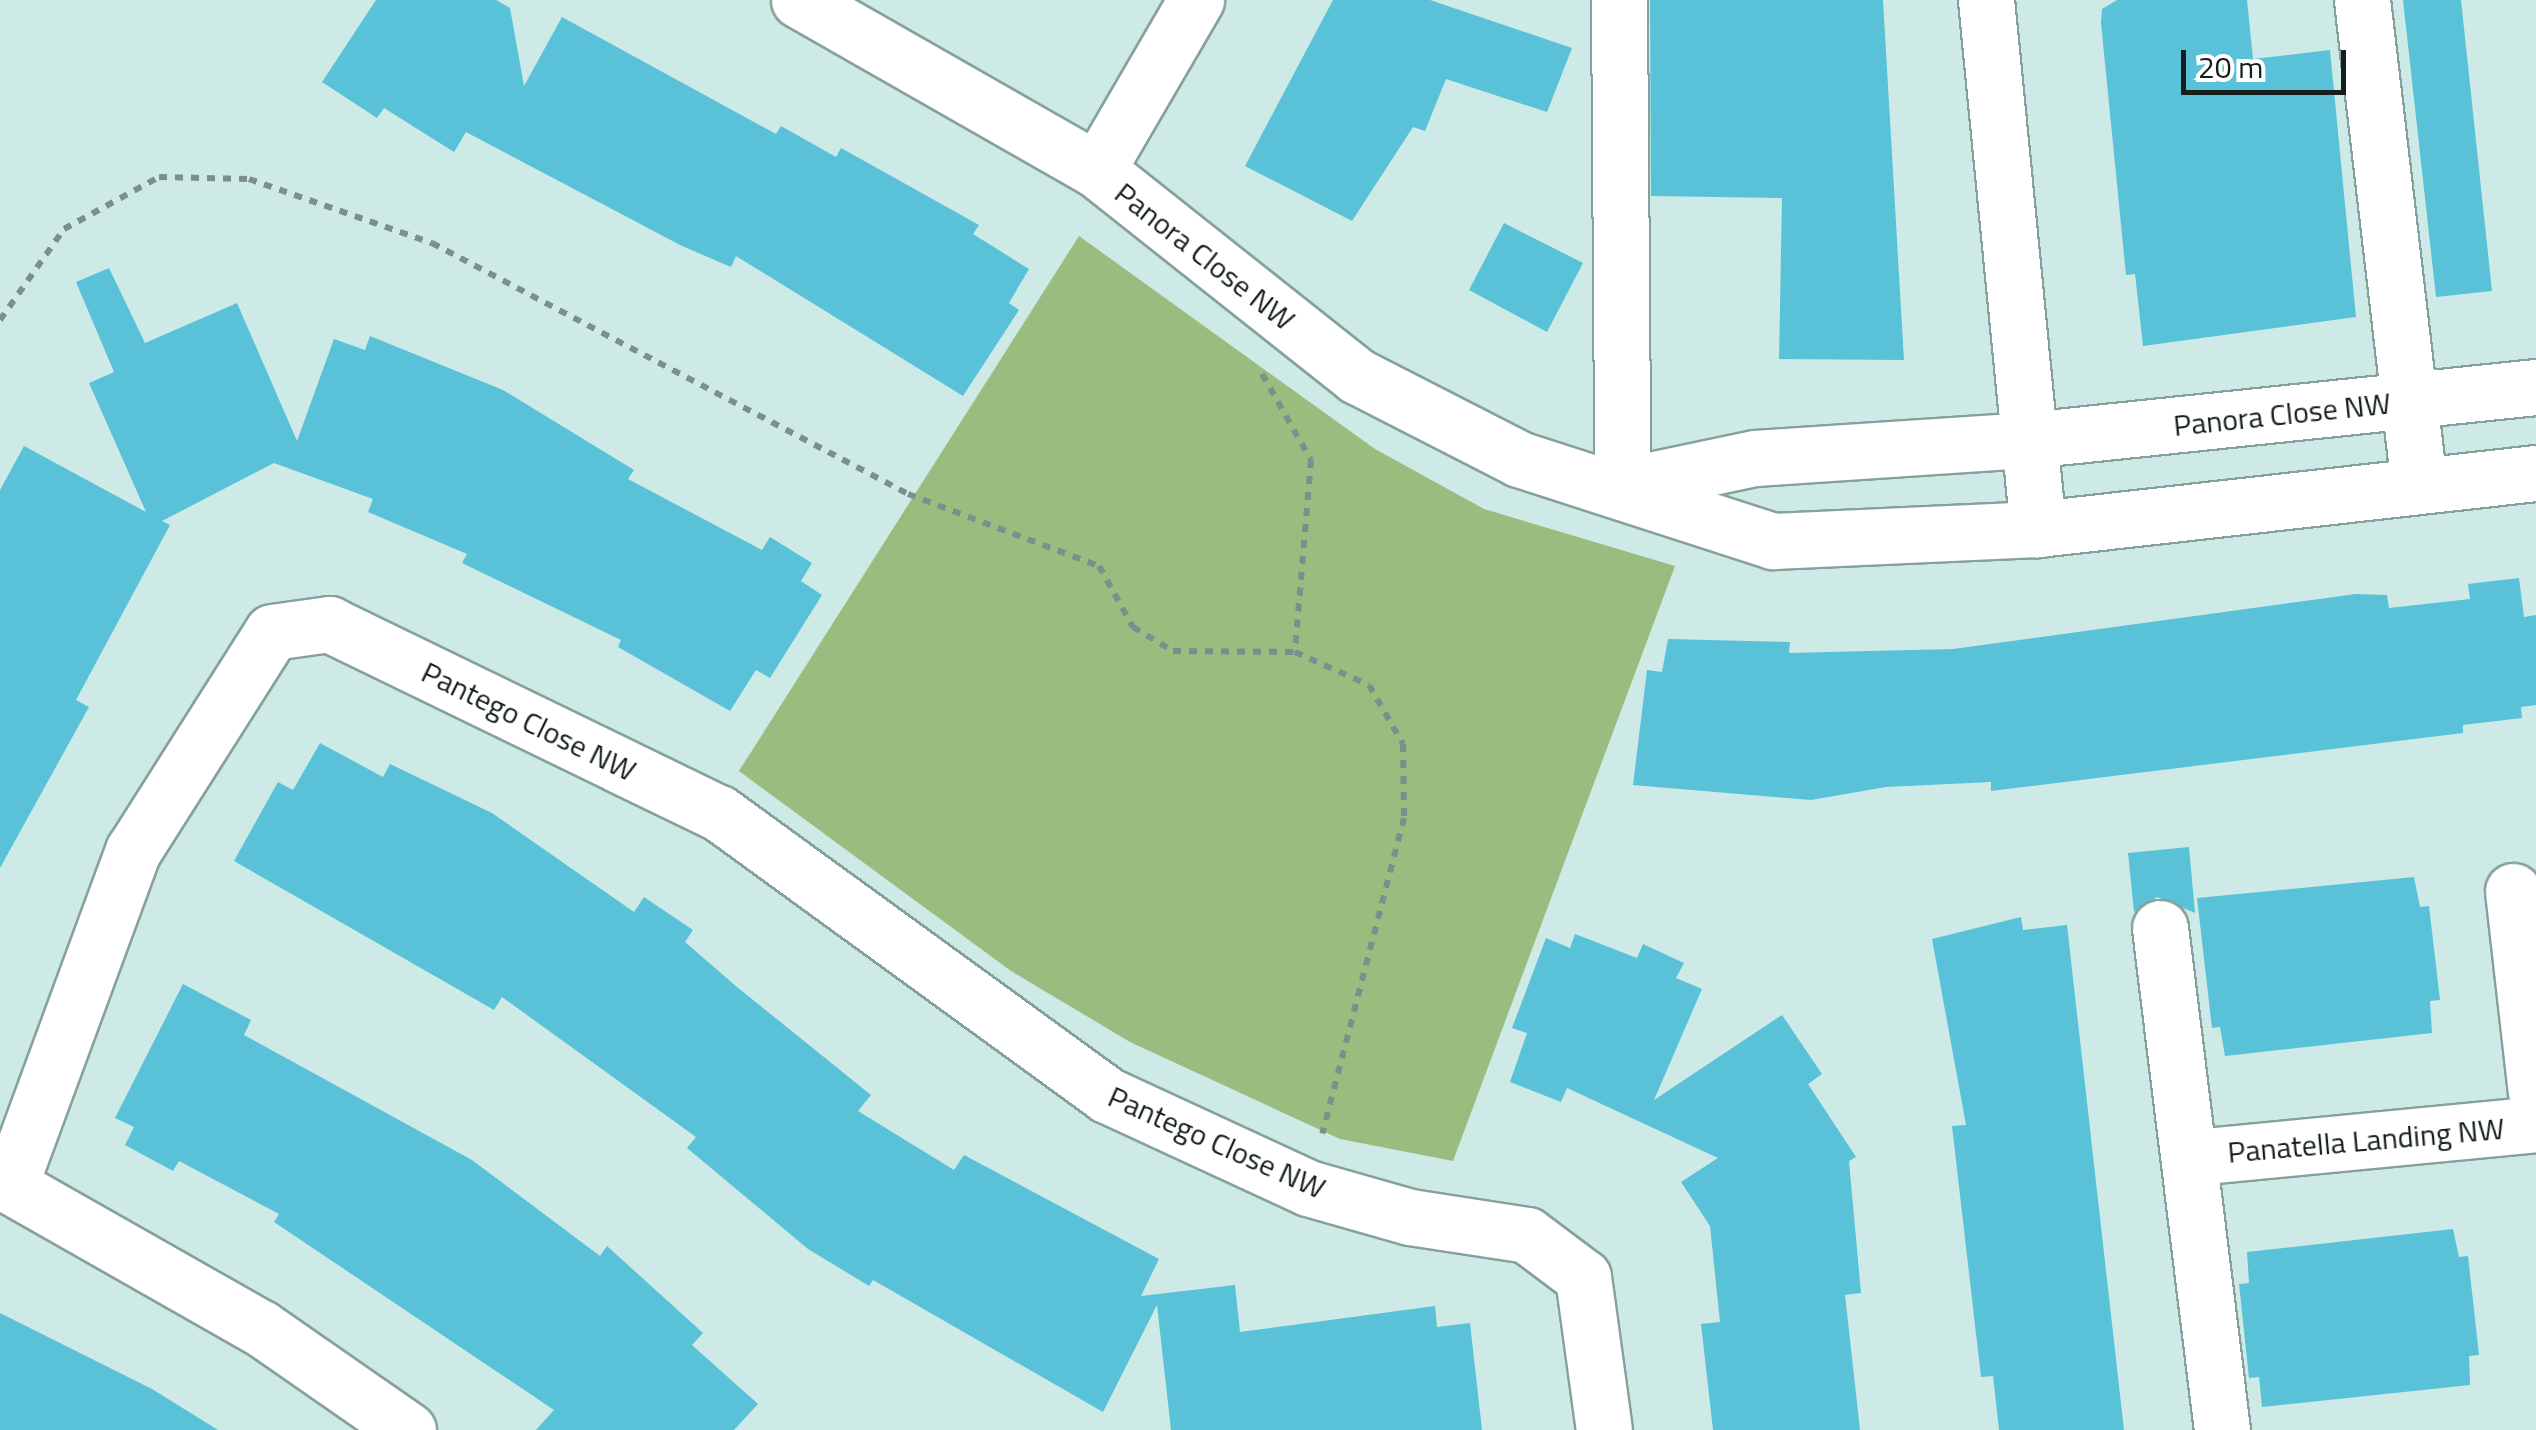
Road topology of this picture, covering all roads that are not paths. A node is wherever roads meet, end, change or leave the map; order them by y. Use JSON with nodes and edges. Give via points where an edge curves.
{"nodes":[{"id":1,"x":799,"y":0,"type":"edge"},
{"id":2,"x":1196,"y":0,"type":"edge"},
{"id":3,"x":1619,"y":0,"type":"edge"},
{"id":4,"x":1986,"y":0,"type":"edge"},
{"id":5,"x":2362,"y":0,"type":"edge"},
{"id":6,"x":1097,"y":170,"type":"junction"},
{"id":7,"x":2536,"y":387,"type":"edge"},
{"id":8,"x":2406,"y":402,"type":"junction"},
{"id":9,"x":2028,"y":440,"type":"junction"},
{"id":10,"x":2536,"y":473,"type":"edge"},
{"id":11,"x":1622,"y":486,"type":"junction"},
{"id":12,"x":2419,"y":486,"type":"junction"},
{"id":13,"x":2038,"y":529,"type":"junction"},
{"id":14,"x":2513,"y":891,"type":"dead end"},
{"id":15,"x":2160,"y":928,"type":"dead end"},
{"id":16,"x":2536,"y":1092,"type":"edge"},
{"id":17,"x":2536,"y":1124,"type":"edge"},
{"id":18,"x":2196,"y":1157,"type":"junction"},
{"id":19,"x":5,"y":1181,"type":"edge"},
{"id":20,"x":408,"y":1430,"type":"edge"},
{"id":21,"x":1604,"y":1430,"type":"edge"},
{"id":22,"x":2222,"y":1430,"type":"edge"}],
"edges":[{"from":1,"to":6,"type":"street","name":"Panora Close NW"},
{"from":2,"to":6,"type":"street"},
{"from":3,"to":11,"type":"street"},
{"from":4,"to":9,"type":"street"},
{"from":5,"to":8,"type":"street"},
{"from":6,"to":11,"type":"street","name":"Panora Close NW","via":[[1357,376],[1519,458]]},
{"from":7,"to":8,"type":"street","name":"Panora Close NW"},
{"from":8,"to":9,"type":"street","name":"Panora Close NW"},
{"from":8,"to":12,"type":"street"},
{"from":9,"to":11,"type":"street","name":"Panora Close NW","via":[[1756,458]]},
{"from":9,"to":13,"type":"street"},
{"from":10,"to":12,"type":"street","name":"Panora Close NW"},
{"from":11,"to":13,"type":"street","name":"Panora Close NW","via":[[1773,541]]},
{"from":12,"to":13,"type":"street","name":"Panora Close NW"},
{"from":14,"to":16,"type":"street","name":"Panatella Landing NW"},
{"from":15,"to":18,"type":"street","name":"Panatella Landing NW"},
{"from":17,"to":18,"type":"street","name":"Panatella Landing NW"},
{"from":18,"to":22,"type":"street","name":"Panatella Landing NW"},
{"from":19,"to":20,"type":"street","name":"Pantego Close NW","via":[[261,1328]]},
{"from":19,"to":21,"type":"street","name":"Pantego Close NW","via":[[133,852],[272,632],[329,624],[718,813],[1108,1096],[1308,1188],[1410,1217],[1527,1235],[1583,1277]]}]}
